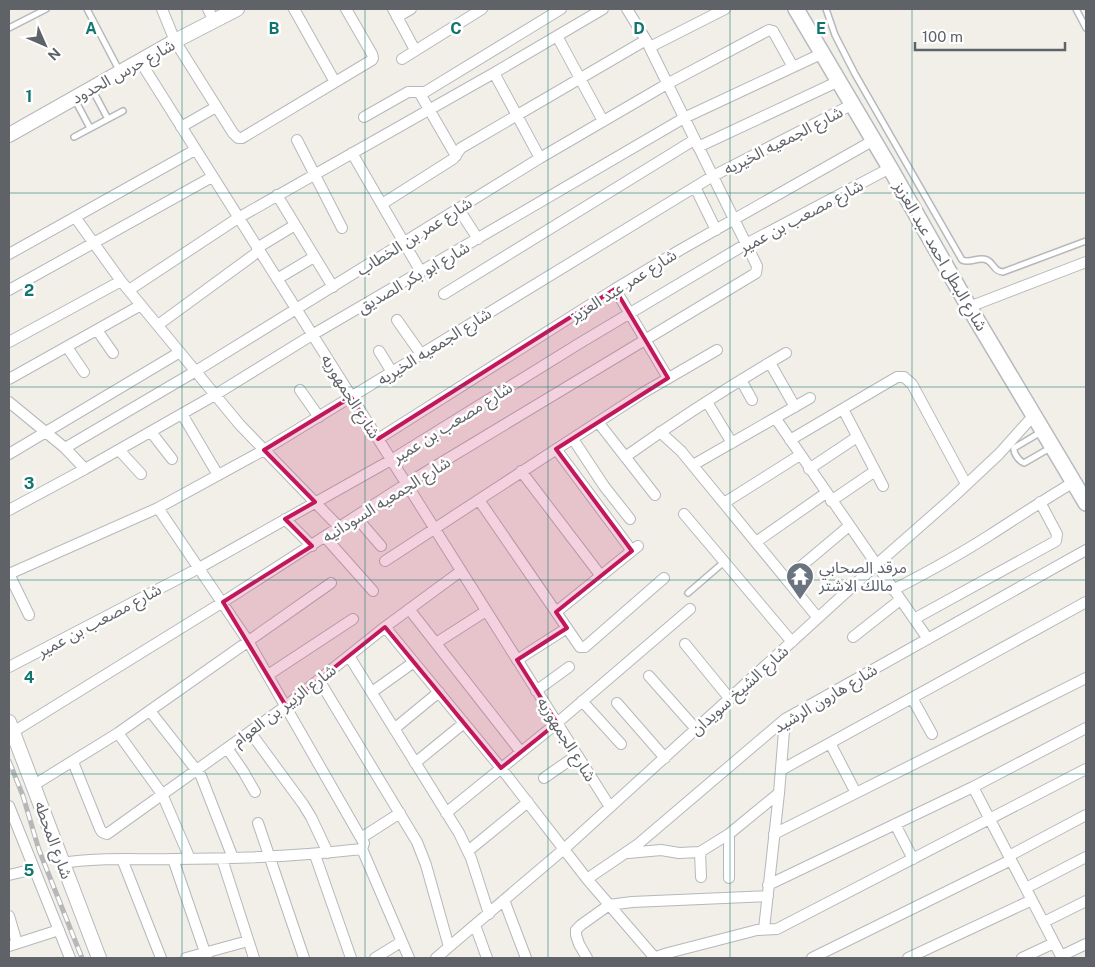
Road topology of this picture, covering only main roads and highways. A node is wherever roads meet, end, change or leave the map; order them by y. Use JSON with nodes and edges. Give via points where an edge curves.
{"nodes":[{"id":1,"x":796,"y":9,"type":"edge"},
{"id":2,"x":1086,"y":503,"type":"edge"}],
"edges":[{"from":1,"to":2,"type":"main road","name":"شارع البطل احمد عبد العزيز"}]}
